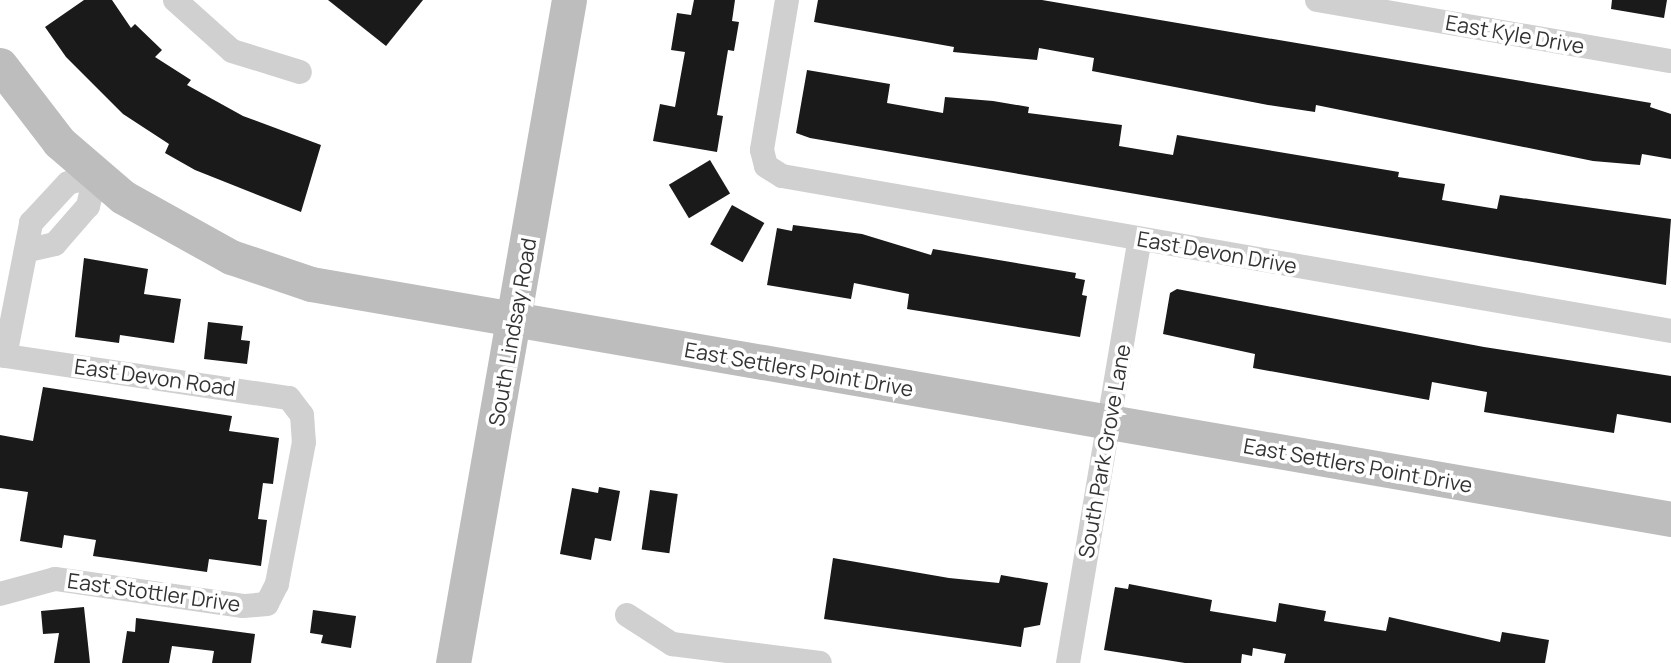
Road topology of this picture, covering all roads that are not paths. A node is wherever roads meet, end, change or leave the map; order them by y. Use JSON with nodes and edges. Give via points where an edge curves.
{"nodes":[{"id":1,"x":175,"y":0,"type":"edge"},
{"id":2,"x":569,"y":0,"type":"edge"},
{"id":3,"x":787,"y":0,"type":"edge"},
{"id":4,"x":1317,"y":0,"type":"edge"},
{"id":5,"x":1671,"y":61,"type":"edge"},
{"id":6,"x":0,"y":65,"type":"edge"},
{"id":7,"x":300,"y":72,"type":"dead end"},
{"id":8,"x":95,"y":176,"type":"junction"},
{"id":9,"x":1140,"y":239,"type":"junction"},
{"id":10,"x":514,"y":320,"type":"junction"},
{"id":11,"x":1671,"y":331,"type":"edge"},
{"id":12,"x":3,"y":356,"type":"edge"},
{"id":13,"x":1109,"y":422,"type":"junction"},
{"id":14,"x":1671,"y":519,"type":"edge"},
{"id":15,"x":0,"y":594,"type":"edge"},
{"id":16,"x":267,"y":604,"type":"joint"},
{"id":17,"x":627,"y":615,"type":"dead end"},
{"id":18,"x":453,"y":663,"type":"edge"},
{"id":19,"x":820,"y":663,"type":"edge"},
{"id":20,"x":1068,"y":663,"type":"edge"}],
"edges":[{"from":1,"to":7,"type":"street","via":[[232,51]]},
{"from":2,"to":10,"type":"street","name":"South Lindsay Road"},
{"from":3,"to":9,"type":"street","name":"East Devon Drive","via":[[761,150],[766,166],[782,176]]},
{"from":4,"to":5,"type":"street","name":"East Kyle Drive"},
{"from":6,"to":8,"type":"street","name":"East Settlers Point Drive","via":[[60,142]]},
{"from":8,"to":10,"type":"street","name":"East Settlers Point Drive","via":[[187,237],[264,269],[311,284]]},
{"from":8,"to":12,"type":"street","via":[[68,183],[32,223],[30,250],[17,283]]},
{"from":9,"to":11,"type":"street","name":"East Devon Drive"},
{"from":9,"to":13,"type":"street","name":"South Park Grove Lane"},
{"from":10,"to":13,"type":"street","name":"East Settlers Point Drive"},
{"from":10,"to":18,"type":"street","name":"South Lindsay Road"},
{"from":12,"to":16,"type":"street","name":"East Devon Road","via":[[289,398],[302,415],[301,455],[277,584]]},
{"from":13,"to":14,"type":"street","name":"East Settlers Point Drive"},
{"from":13,"to":20,"type":"street","name":"South Park Grove Lane"},
{"from":15,"to":16,"type":"street","name":"East Stottler Drive","via":[[55,579],[243,606]]},
{"from":17,"to":19,"type":"street","via":[[672,644]]}]}
